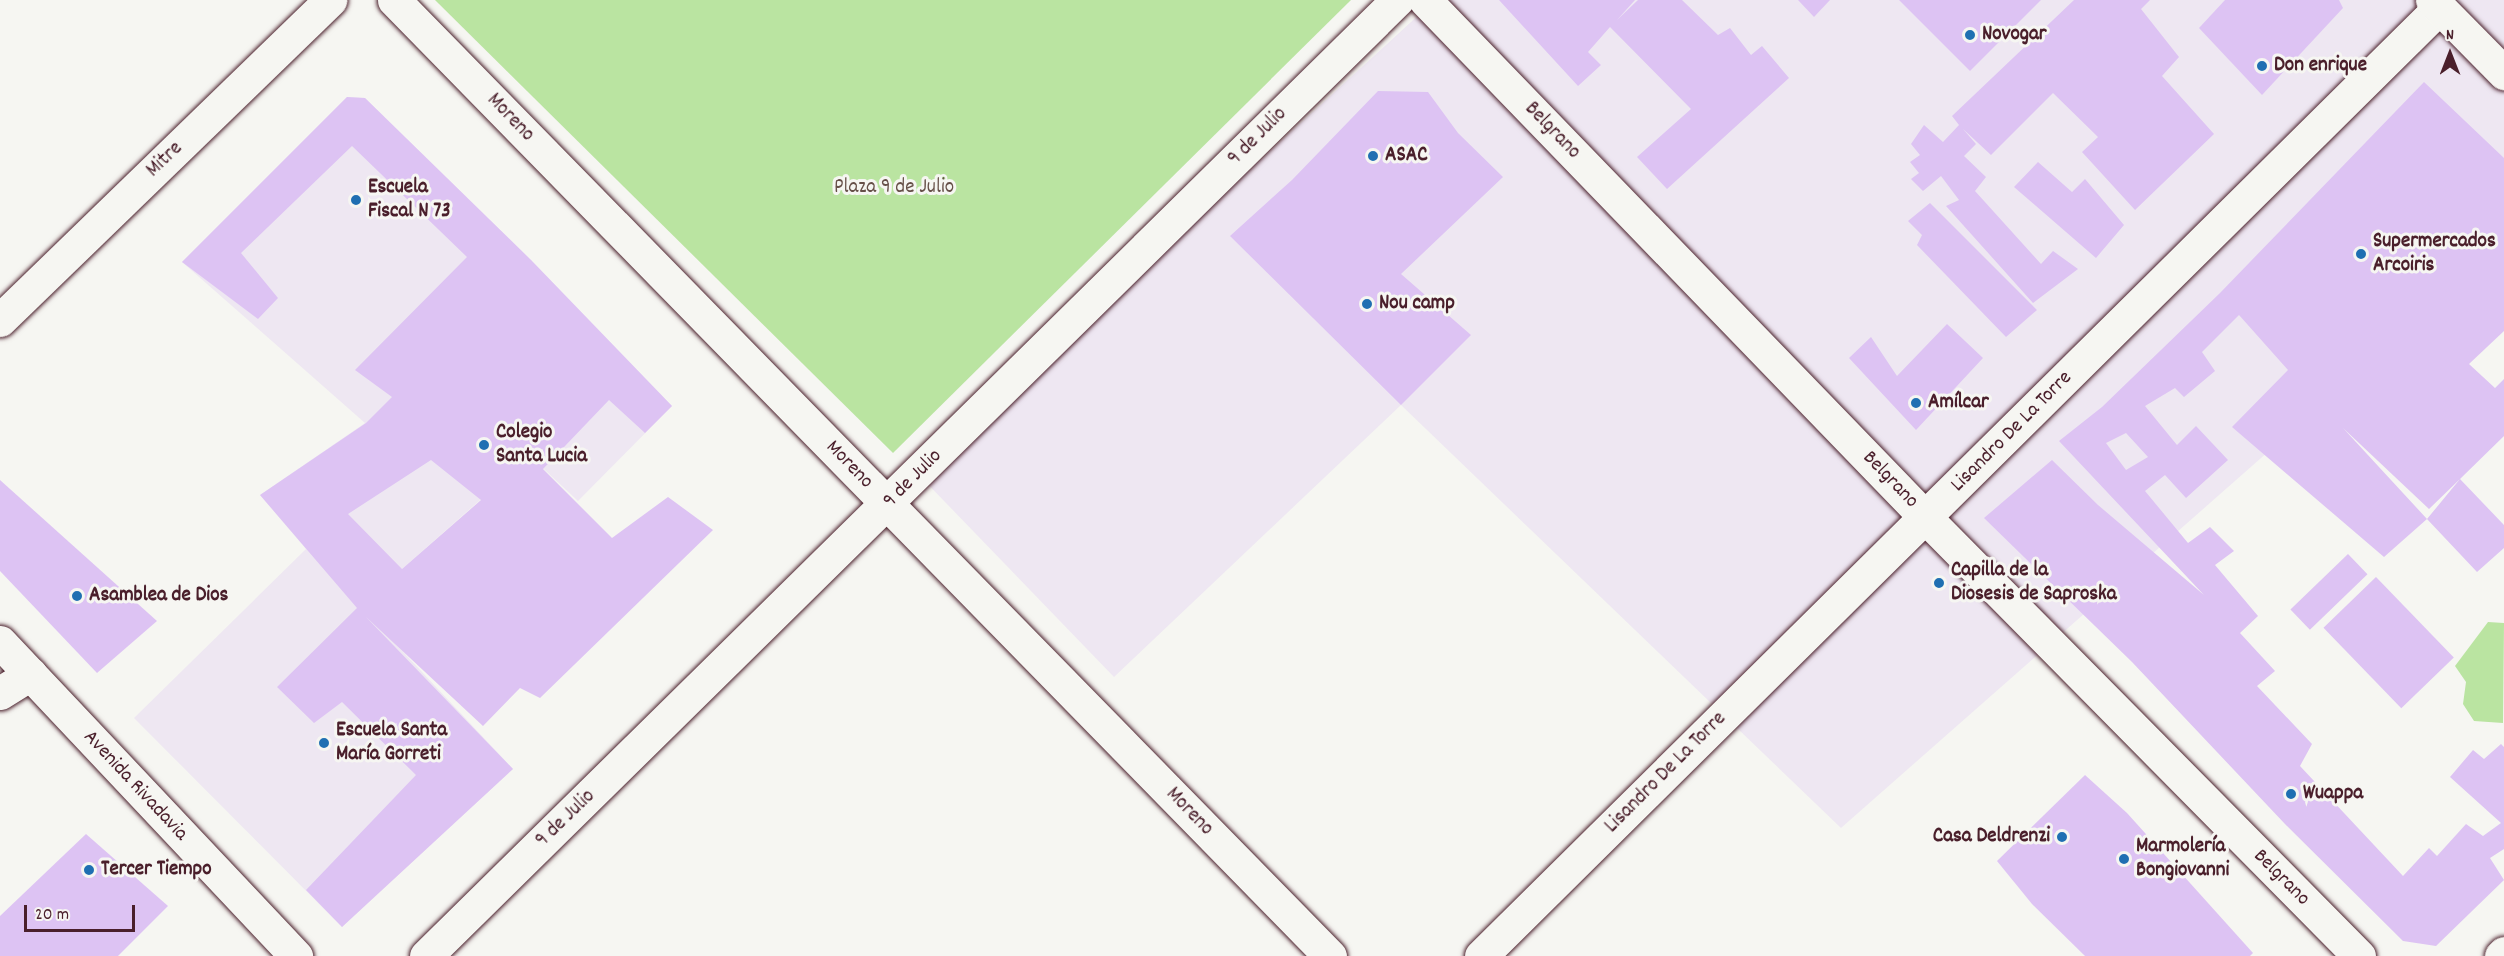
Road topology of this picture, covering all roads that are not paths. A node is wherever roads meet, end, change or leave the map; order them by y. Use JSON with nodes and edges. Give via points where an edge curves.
{"nodes":[{"id":1,"x":330,"y":0,"type":"edge"},
{"id":2,"x":394,"y":0,"type":"edge"},
{"id":3,"x":1397,"y":0,"type":"edge"},
{"id":4,"x":1425,"y":0,"type":"edge"},
{"id":5,"x":2436,"y":4,"type":"edge"},
{"id":6,"x":2504,"y":73,"type":"edge"},
{"id":7,"x":0,"y":321,"type":"edge"},
{"id":8,"x":888,"y":504,"type":"junction"},
{"id":9,"x":1926,"y":518,"type":"junction"},
{"id":10,"x":0,"y":642,"type":"edge"},
{"id":11,"x":30,"y":674,"type":"junction"},
{"id":12,"x":0,"y":693,"type":"edge"},
{"id":13,"x":296,"y":956,"type":"edge"},
{"id":14,"x":426,"y":956,"type":"edge"},
{"id":15,"x":1330,"y":956,"type":"edge"},
{"id":16,"x":1481,"y":956,"type":"edge"},
{"id":17,"x":2359,"y":956,"type":"edge"}],
"edges":[{"from":1,"to":7,"type":"street","name":"Mitre"},
{"from":2,"to":8,"type":"street","name":"Moreno"},
{"from":3,"to":8,"type":"street","name":"9 de Julio"},
{"from":4,"to":9,"type":"street","name":"Belgrano"},
{"from":5,"to":6,"type":"street"},
{"from":5,"to":9,"type":"street","name":"Lisandro De La Torre"},
{"from":8,"to":14,"type":"street","name":"9 de Julio"},
{"from":8,"to":15,"type":"street","name":"Moreno"},
{"from":9,"to":16,"type":"street","name":"Lisandro De La Torre"},
{"from":9,"to":17,"type":"street","name":"Belgrano"},
{"from":10,"to":11,"type":"street","name":"Avenida Rivadavia"},
{"from":11,"to":12,"type":"street"},
{"from":11,"to":13,"type":"street","name":"Avenida Rivadavia"}]}
